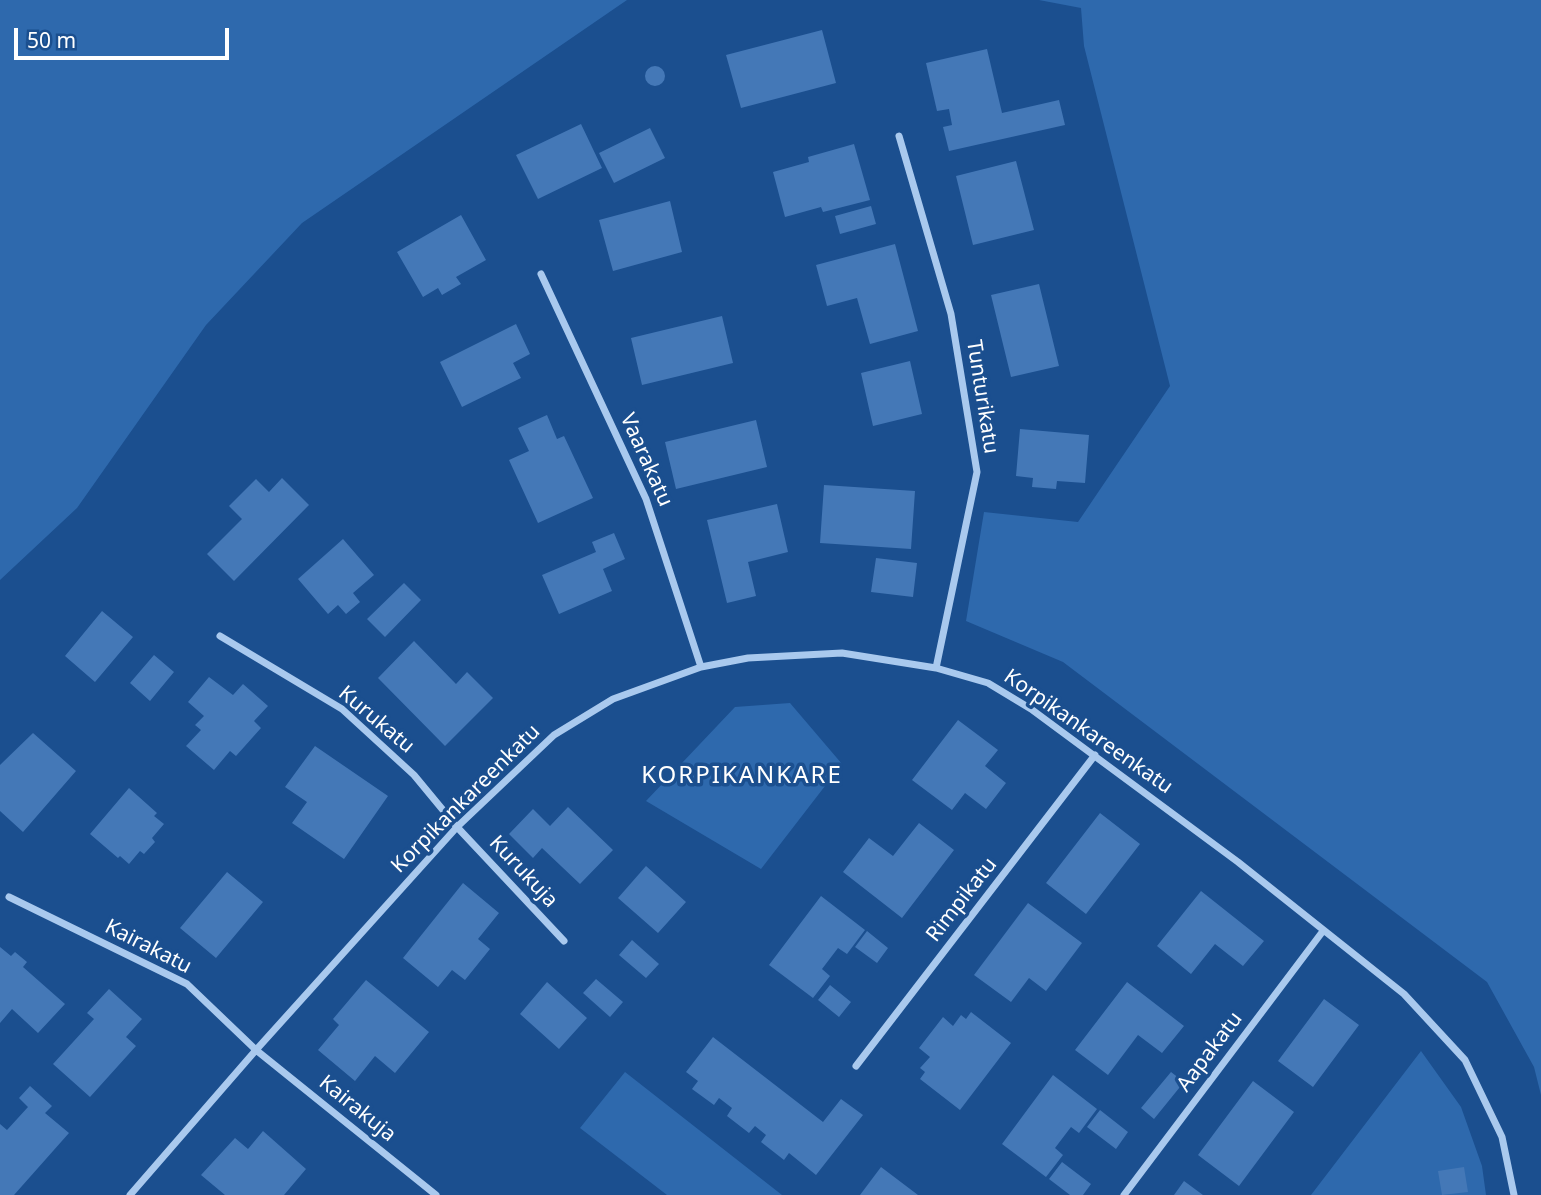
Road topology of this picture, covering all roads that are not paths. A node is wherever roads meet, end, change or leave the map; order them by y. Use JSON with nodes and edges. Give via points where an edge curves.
{"nodes":[{"id":1,"x":899,"y":136,"type":"dead end"},
{"id":2,"x":541,"y":274,"type":"dead end"},
{"id":3,"x":220,"y":636,"type":"dead end"},
{"id":4,"x":701,"y":667,"type":"junction"},
{"id":5,"x":936,"y":668,"type":"junction"},
{"id":6,"x":1095,"y":755,"type":"junction"},
{"id":7,"x":457,"y":827,"type":"junction"},
{"id":8,"x":9,"y":897,"type":"dead end"},
{"id":9,"x":1323,"y":931,"type":"junction"},
{"id":10,"x":564,"y":941,"type":"dead end"},
{"id":11,"x":256,"y":1050,"type":"junction"},
{"id":12,"x":856,"y":1066,"type":"dead end"},
{"id":13,"x":130,"y":1195,"type":"edge"},
{"id":14,"x":436,"y":1195,"type":"edge"},
{"id":15,"x":1124,"y":1195,"type":"edge"},
{"id":16,"x":1514,"y":1195,"type":"edge"}],
"edges":[{"from":1,"to":5,"type":"street","name":"Tunturikatu","via":[[951,314],[977,472]]},
{"from":2,"to":4,"type":"street","name":"Vaarakatu","via":[[646,499]]},
{"from":3,"to":7,"type":"street","name":"Kurukatu","via":[[342,709],[414,775]]},
{"from":4,"to":5,"type":"street","name":"Korpikankareenkatu","via":[[748,658],[842,653]]},
{"from":4,"to":7,"type":"street","name":"Korpikankareenkatu","via":[[613,699],[554,735]]},
{"from":5,"to":6,"type":"street","name":"Korpikankareenkatu","via":[[988,683]]},
{"from":6,"to":9,"type":"street","name":"Korpikankareenkatu"},
{"from":6,"to":12,"type":"street","name":"Rimpikatu"},
{"from":7,"to":10,"type":"street","name":"Kurukuja"},
{"from":7,"to":11,"type":"street","name":"Korpikankareenkatu"},
{"from":8,"to":11,"type":"street","name":"Kairakatu","via":[[187,984]]},
{"from":9,"to":15,"type":"street","name":"Aapakatu"},
{"from":9,"to":16,"type":"street","name":"Korpikankareenkatu","via":[[1404,994],[1465,1060],[1502,1137]]},
{"from":11,"to":13,"type":"street","name":"Korpikankareenkatu"},
{"from":11,"to":14,"type":"street","name":"Kairakuja"}]}
